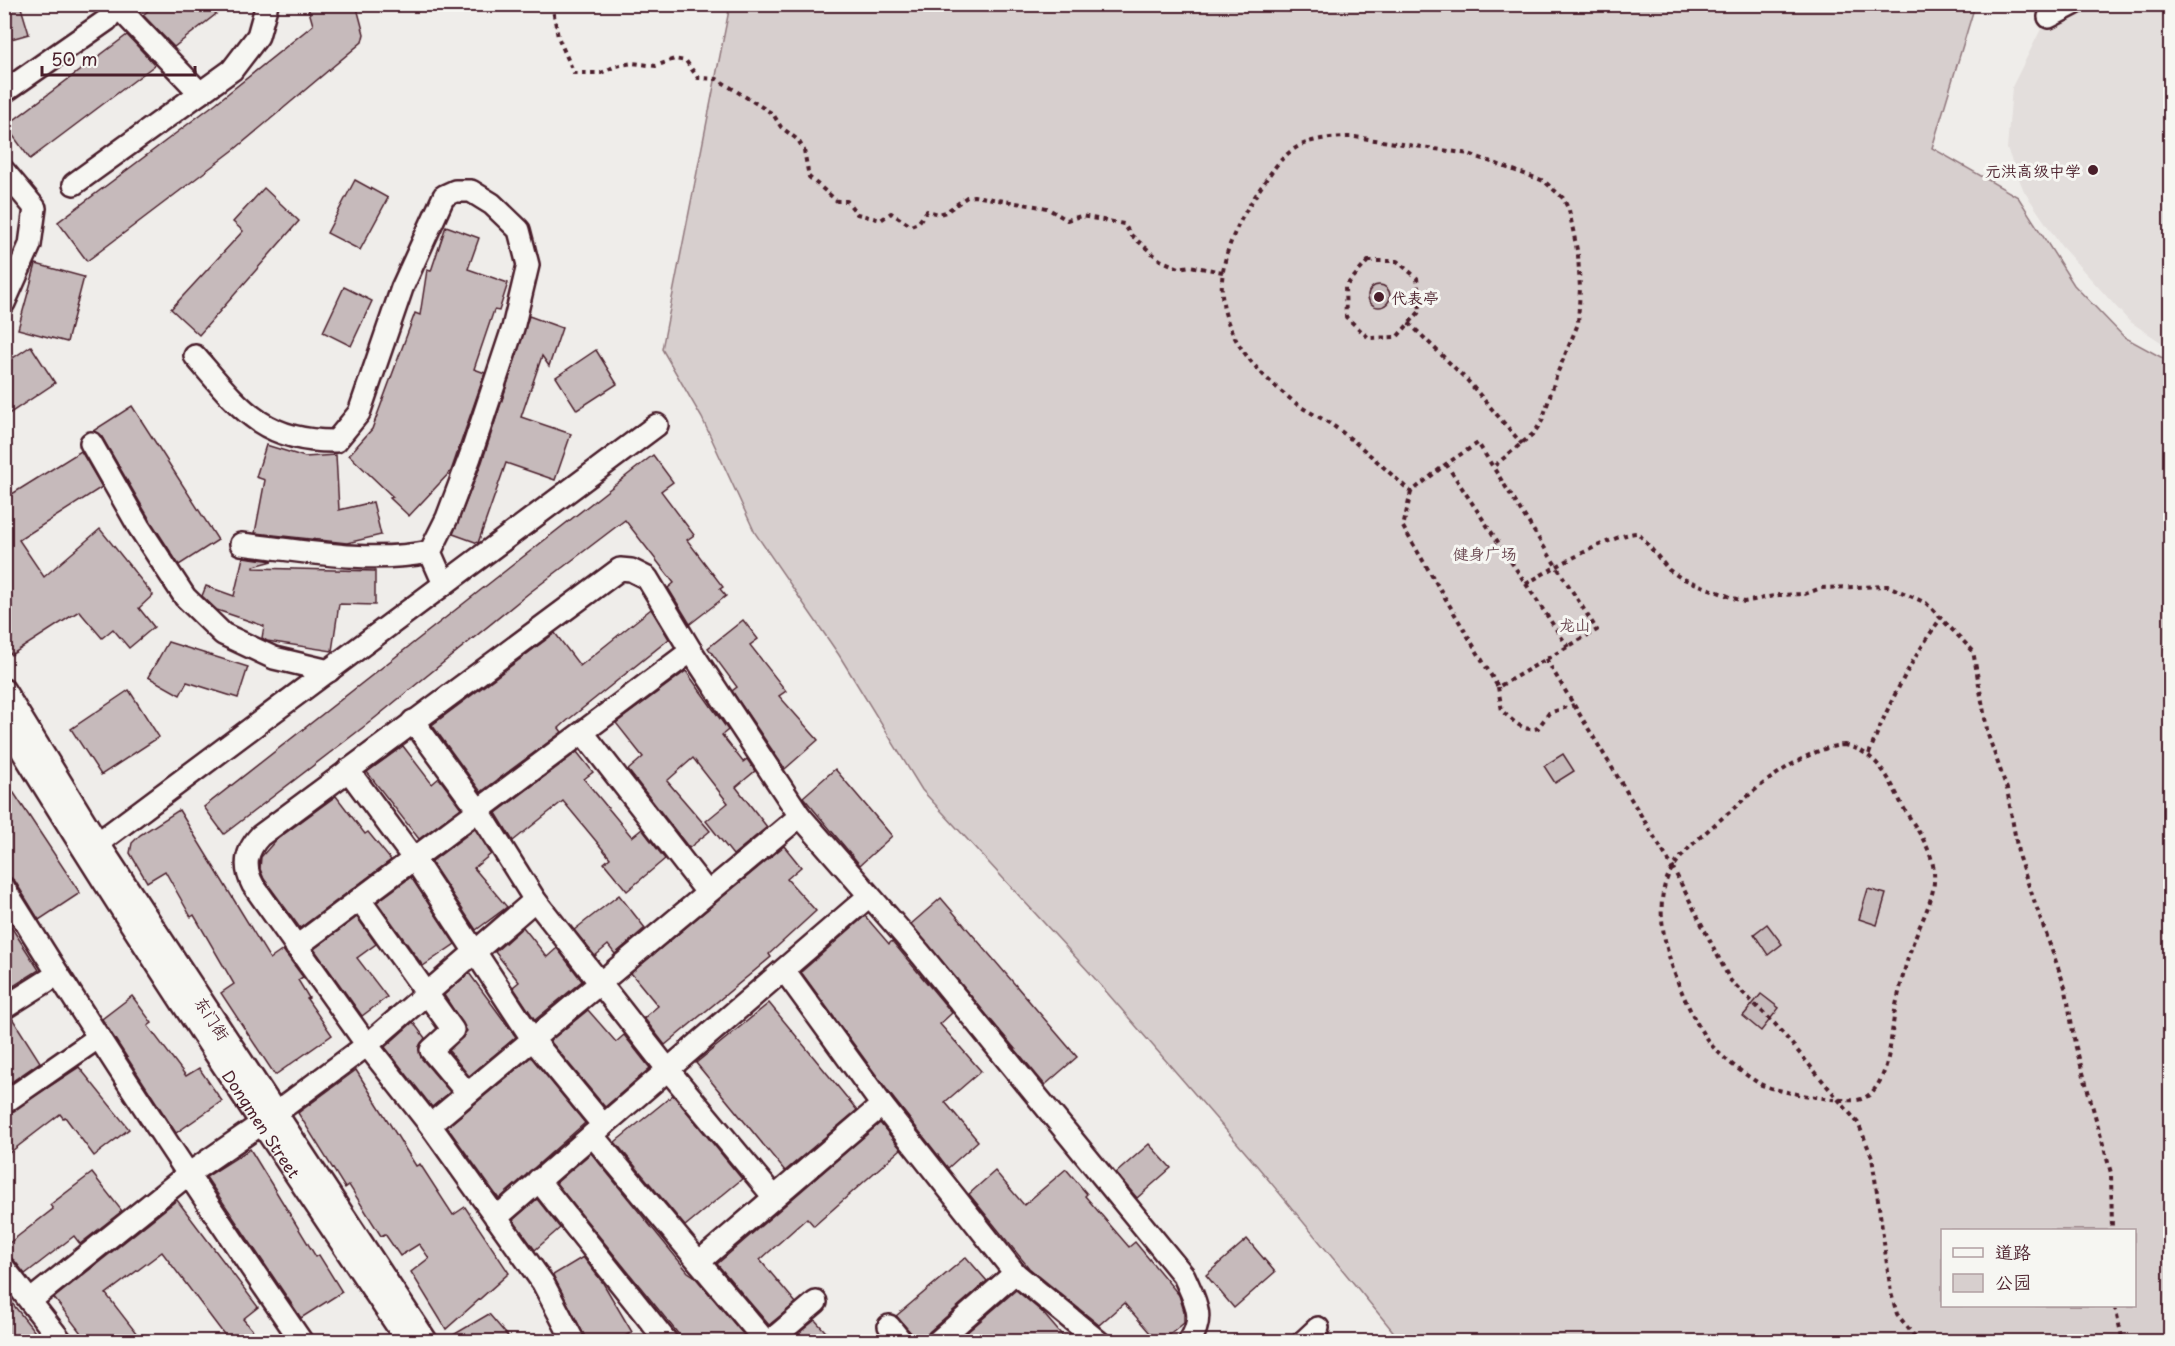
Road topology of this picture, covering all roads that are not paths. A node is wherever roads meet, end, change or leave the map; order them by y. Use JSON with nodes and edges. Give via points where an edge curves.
{"nodes":[{"id":1,"x":267,"y":4,"type":"edge"},
{"id":2,"x":2074,"y":4,"type":"edge"},
{"id":3,"x":118,"y":5,"type":"edge"},
{"id":4,"x":2049,"y":17,"type":"dead end"},
{"id":5,"x":4,"y":92,"type":"edge"},
{"id":6,"x":200,"y":93,"type":"junction"},
{"id":7,"x":4,"y":171,"type":"edge"},
{"id":8,"x":74,"y":184,"type":"dead end"},
{"id":9,"x":4,"y":303,"type":"edge"},
{"id":10,"x":195,"y":356,"type":"dead end"},
{"id":11,"x":657,"y":425,"type":"dead end"},
{"id":12,"x":91,"y":443,"type":"dead end"},
{"id":13,"x":242,"y":544,"type":"dead end"},
{"id":14,"x":430,"y":552,"type":"junction"},
{"id":15,"x":444,"y":584,"type":"junction"},
{"id":16,"x":691,"y":651,"type":"junction"},
{"id":17,"x":329,"y":671,"type":"junction"},
{"id":18,"x":4,"y":690,"type":"edge"},
{"id":19,"x":4,"y":721,"type":"edge"},
{"id":20,"x":413,"y":721,"type":"junction"},
{"id":21,"x":583,"y":733,"type":"junction"},
{"id":22,"x":348,"y":770,"type":"junction"},
{"id":23,"x":479,"y":811,"type":"junction"},
{"id":24,"x":800,"y":816,"type":"junction"},
{"id":25,"x":98,"y":843,"type":"junction"},
{"id":26,"x":414,"y":859,"type":"junction"},
{"id":27,"x":4,"y":888,"type":"edge"},
{"id":28,"x":707,"y":892,"type":"junction"},
{"id":29,"x":869,"y":896,"type":"junction"},
{"id":30,"x":360,"y":900,"type":"junction"},
{"id":31,"x":535,"y":900,"type":"junction"},
{"id":32,"x":12,"y":916,"type":"edge"},
{"id":33,"x":296,"y":947,"type":"junction"},
{"id":34,"x":475,"y":952,"type":"junction"},
{"id":35,"x":784,"y":970,"type":"junction"},
{"id":36,"x":58,"y":975,"type":"junction"},
{"id":37,"x":598,"y":983,"type":"junction"},
{"id":38,"x":427,"y":993,"type":"junction"},
{"id":39,"x":4,"y":1008,"type":"edge"},
{"id":40,"x":99,"y":1037,"type":"junction"},
{"id":41,"x":534,"y":1041,"type":"junction"},
{"id":42,"x":367,"y":1045,"type":"junction"},
{"id":43,"x":669,"y":1071,"type":"junction"},
{"id":44,"x":467,"y":1093,"type":"junction"},
{"id":45,"x":4,"y":1103,"type":"edge"},
{"id":46,"x":882,"y":1105,"type":"junction"},
{"id":47,"x":268,"y":1118,"type":"junction"},
{"id":48,"x":430,"y":1125,"type":"junction"},
{"id":49,"x":597,"y":1130,"type":"junction"},
{"id":50,"x":187,"y":1175,"type":"junction"},
{"id":51,"x":538,"y":1180,"type":"junction"},
{"id":52,"x":774,"y":1197,"type":"junction"},
{"id":53,"x":496,"y":1218,"type":"junction"},
{"id":54,"x":699,"y":1262,"type":"junction"},
{"id":55,"x":4,"y":1268,"type":"edge"},
{"id":56,"x":1015,"y":1273,"type":"junction"},
{"id":57,"x":30,"y":1301,"type":"junction"},
{"id":58,"x":816,"y":1302,"type":"dead end"},
{"id":59,"x":62,"y":1341,"type":"edge"},
{"id":60,"x":302,"y":1341,"type":"edge"},
{"id":61,"x":408,"y":1341,"type":"edge"},
{"id":62,"x":427,"y":1341,"type":"edge"},
{"id":63,"x":574,"y":1341,"type":"edge"},
{"id":64,"x":667,"y":1341,"type":"edge"},
{"id":65,"x":768,"y":1341,"type":"edge"},
{"id":66,"x":937,"y":1341,"type":"edge"},
{"id":67,"x":1099,"y":1341,"type":"edge"},
{"id":68,"x":1189,"y":1341,"type":"edge"}],
"edges":[{"from":1,"to":6,"type":"street","via":[[252,44],[232,70]]},
{"from":2,"to":4,"type":"street"},
{"from":3,"to":5,"type":"street","via":[[107,20]]},
{"from":3,"to":6,"type":"street"},
{"from":6,"to":8,"type":"street"},
{"from":7,"to":9,"type":"street","via":[[35,208],[30,245]]},
{"from":10,"to":14,"type":"street","via":[[238,406],[267,428],[306,442],[336,441],[359,413],[402,288],[444,196],[471,191],[492,204],[519,230],[528,265],[513,328],[470,457]]},
{"from":11,"to":15,"type":"street"},
{"from":12,"to":17,"type":"street","via":[[185,597],[223,634],[274,658]]},
{"from":13,"to":14,"type":"street","via":[[339,556],[399,558]]},
{"from":14,"to":15,"type":"street"},
{"from":15,"to":17,"type":"street"},
{"from":16,"to":20,"type":"street","via":[[647,578],[620,569]]},
{"from":16,"to":21,"type":"street"},
{"from":16,"to":24,"type":"street"},
{"from":17,"to":25,"type":"street"},
{"from":18,"to":25,"type":"street","name":"东门街"},
{"from":19,"to":47,"type":"street","name":"Dongmen Street","via":[[81,848]]},
{"from":20,"to":22,"type":"street"},
{"from":20,"to":23,"type":"street"},
{"from":21,"to":23,"type":"street"},
{"from":21,"to":28,"type":"street"},
{"from":22,"to":26,"type":"street"},
{"from":22,"to":33,"type":"street","via":[[260,836],[246,861],[247,874]]},
{"from":23,"to":26,"type":"street"},
{"from":23,"to":31,"type":"street"},
{"from":24,"to":28,"type":"street"},
{"from":24,"to":29,"type":"street"},
{"from":25,"to":47,"type":"street","name":"东门街"},
{"from":26,"to":30,"type":"street"},
{"from":26,"to":34,"type":"street"},
{"from":27,"to":32,"type":"street"},
{"from":28,"to":37,"type":"street"},
{"from":29,"to":35,"type":"street"},
{"from":29,"to":68,"type":"street","via":[[1184,1276],[1198,1307],[1197,1329]]},
{"from":30,"to":33,"type":"street"},
{"from":30,"to":38,"type":"street"},
{"from":31,"to":34,"type":"street"},
{"from":31,"to":37,"type":"street"},
{"from":32,"to":36,"type":"street"},
{"from":33,"to":42,"type":"street"},
{"from":34,"to":38,"type":"street"},
{"from":34,"to":41,"type":"street"},
{"from":35,"to":43,"type":"street"},
{"from":35,"to":46,"type":"street"},
{"from":36,"to":39,"type":"street"},
{"from":36,"to":40,"type":"street"},
{"from":37,"to":41,"type":"street"},
{"from":37,"to":43,"type":"street"},
{"from":38,"to":42,"type":"street"},
{"from":38,"to":44,"type":"street","via":[[453,1030],[431,1050]]},
{"from":40,"to":45,"type":"street"},
{"from":40,"to":50,"type":"street"},
{"from":41,"to":44,"type":"street"},
{"from":41,"to":49,"type":"street"},
{"from":42,"to":47,"type":"street"},
{"from":42,"to":48,"type":"street"},
{"from":43,"to":49,"type":"street"},
{"from":43,"to":52,"type":"street"},
{"from":44,"to":48,"type":"street"},
{"from":46,"to":52,"type":"street"},
{"from":46,"to":56,"type":"street"},
{"from":47,"to":50,"type":"street"},
{"from":47,"to":61,"type":"street","name":"Dongmen Street"},
{"from":47,"to":62,"type":"street","name":"东门街"},
{"from":48,"to":53,"type":"street"},
{"from":49,"to":51,"type":"street"},
{"from":49,"to":54,"type":"street"},
{"from":50,"to":57,"type":"street"},
{"from":50,"to":60,"type":"street"},
{"from":51,"to":53,"type":"street"},
{"from":51,"to":64,"type":"street"},
{"from":52,"to":54,"type":"street"},
{"from":53,"to":63,"type":"street","via":[[543,1283]]},
{"from":54,"to":65,"type":"street"},
{"from":55,"to":57,"type":"street"},
{"from":56,"to":66,"type":"street"},
{"from":56,"to":67,"type":"street"},
{"from":57,"to":59,"type":"street"},
{"from":58,"to":65,"type":"street"}]}
